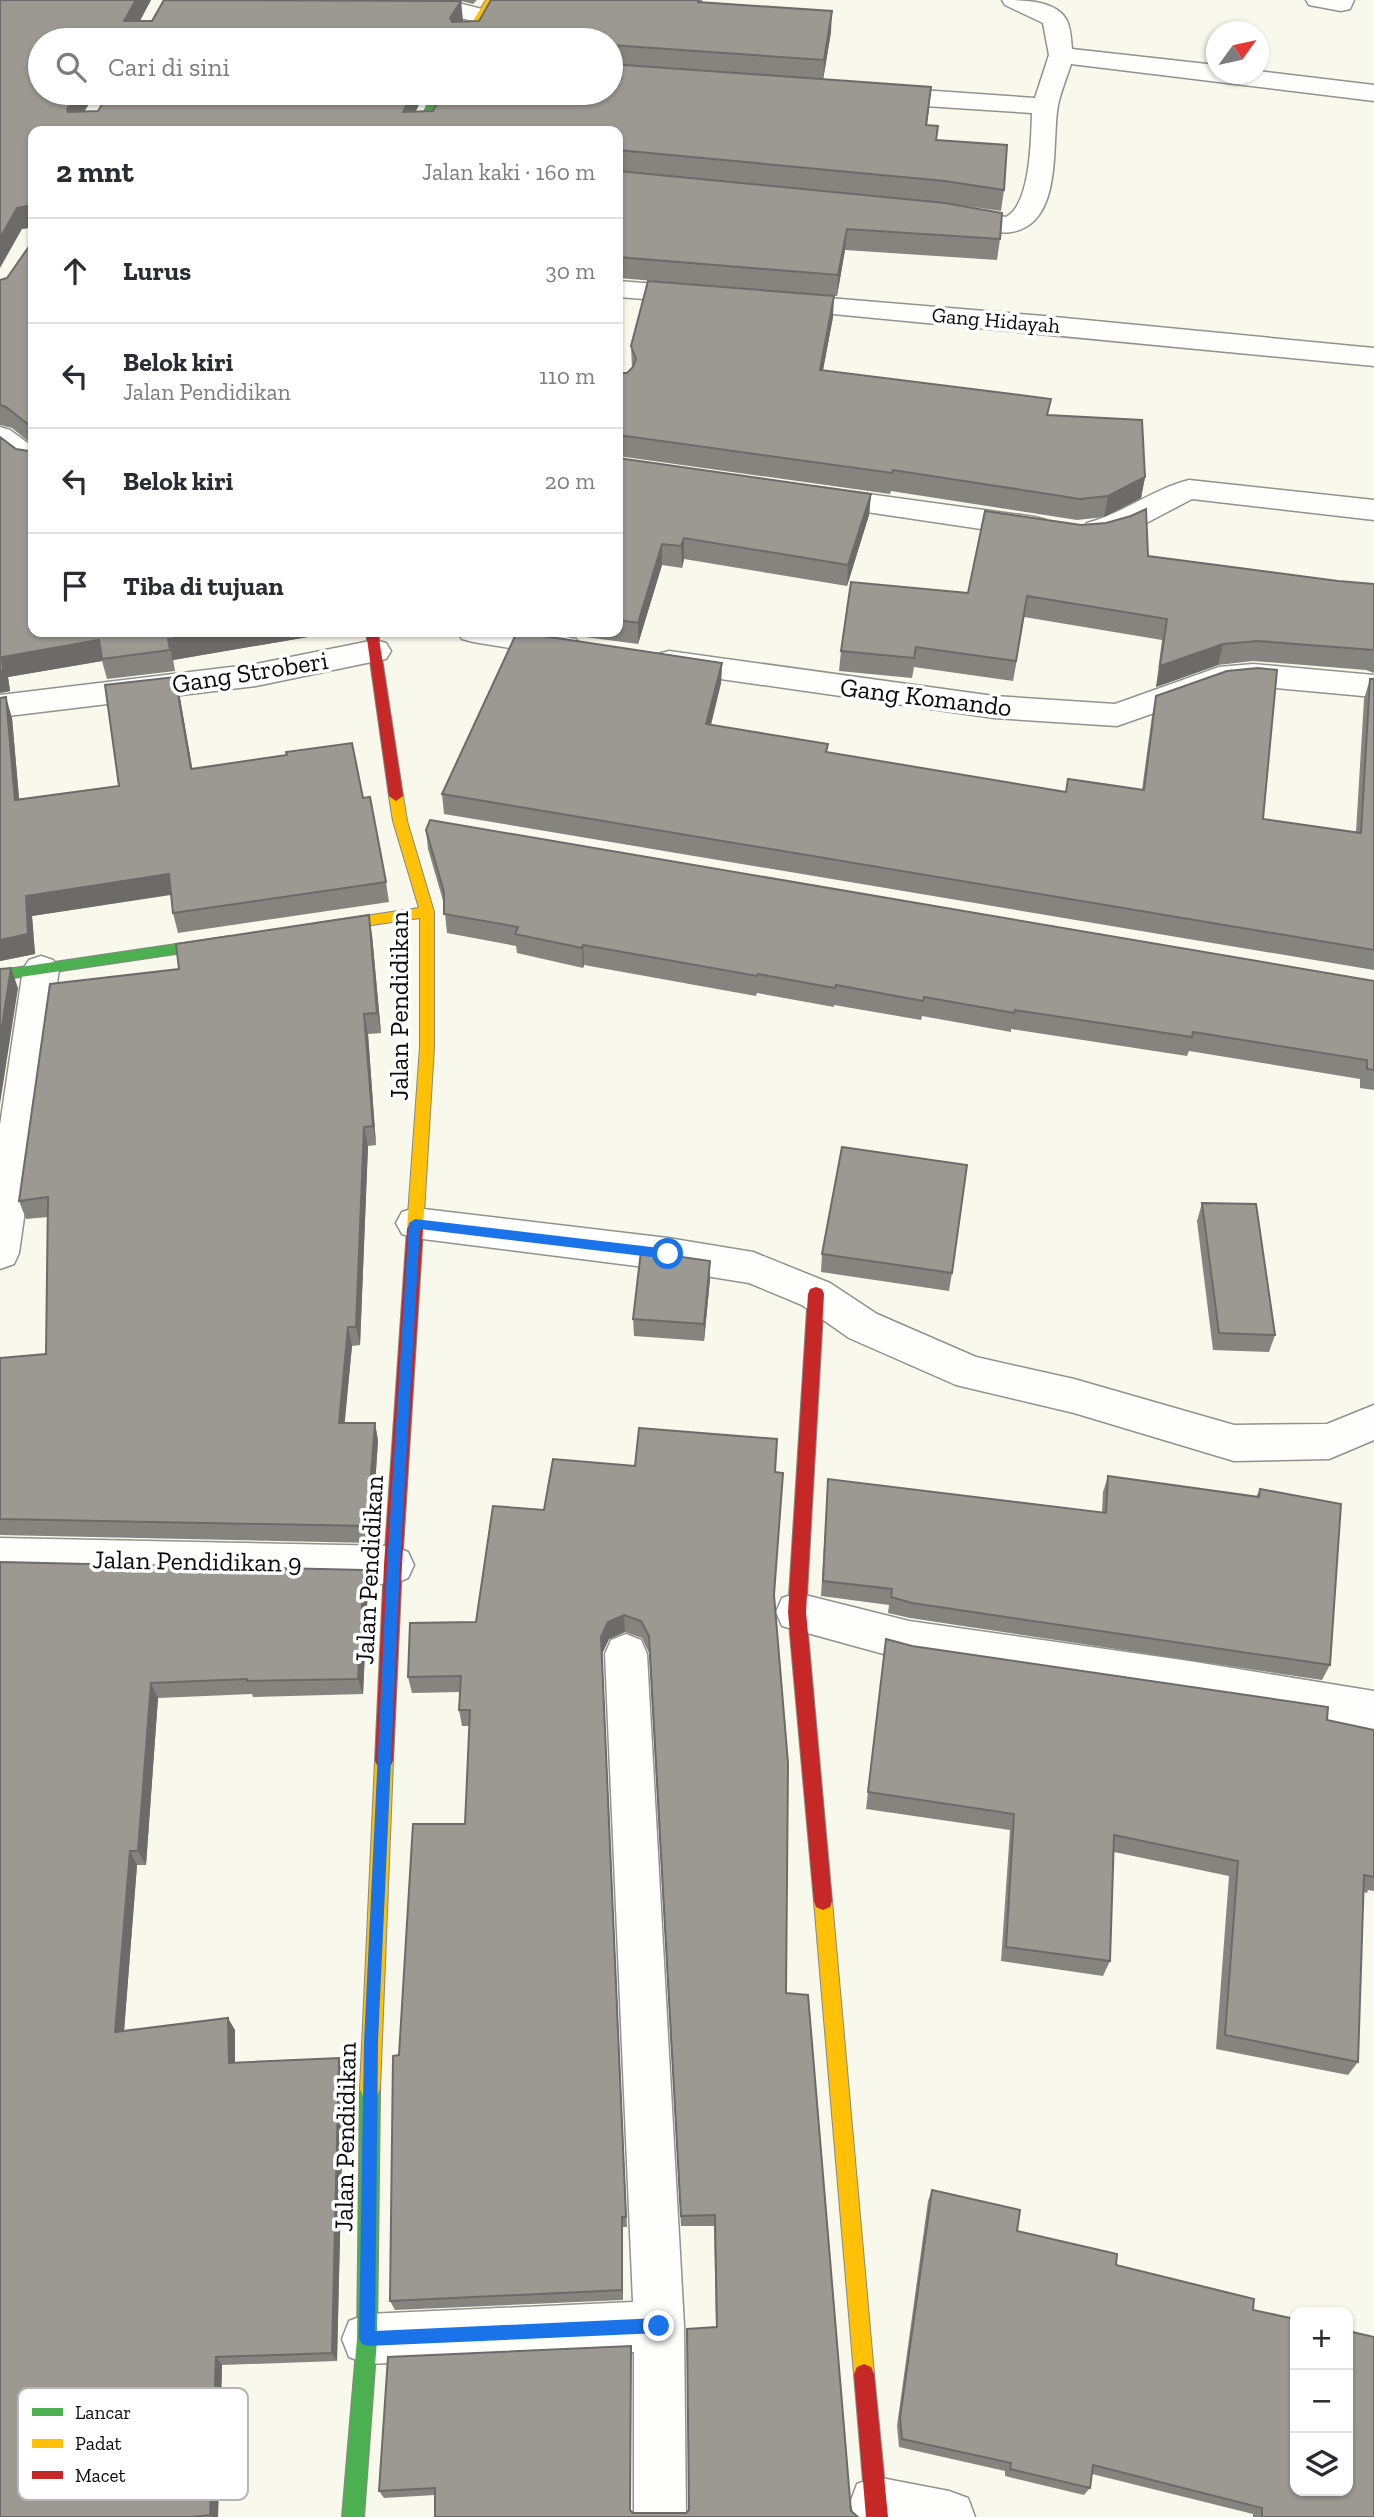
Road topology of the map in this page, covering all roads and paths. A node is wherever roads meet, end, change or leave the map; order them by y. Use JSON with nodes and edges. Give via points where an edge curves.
{"nodes":[{"id":1,"x":417,"y":0,"type":"edge"},
{"id":2,"x":1014,"y":0,"type":"edge"},
{"id":3,"x":1318,"y":0,"type":"edge"},
{"id":4,"x":1342,"y":0,"type":"edge"},
{"id":5,"x":486,"y":8,"type":"edge"},
{"id":6,"x":474,"y":28,"type":"edge"},
{"id":7,"x":1061,"y":55,"type":"junction"},
{"id":8,"x":1206,"y":72,"type":"edge"},
{"id":9,"x":1269,"y":80,"type":"edge"},
{"id":10,"x":855,"y":93,"type":"edge"},
{"id":11,"x":1374,"y":93,"type":"edge"},
{"id":12,"x":432,"y":105,"type":"edge"},
{"id":13,"x":1045,"y":106,"type":"junction"},
{"id":14,"x":422,"y":126,"type":"edge"},
{"id":15,"x":929,"y":211,"type":"edge"},
{"id":16,"x":623,"y":289,"type":"edge"},
{"id":17,"x":1374,"y":357,"type":"edge"},
{"id":18,"x":0,"y":436,"type":"edge"},
{"id":19,"x":28,"y":457,"type":"edge"},
{"id":20,"x":793,"y":492,"type":"edge"},
{"id":21,"x":1374,"y":510,"type":"edge"},
{"id":22,"x":507,"y":637,"type":"edge"},
{"id":23,"x":373,"y":641,"type":"edge"},
{"id":24,"x":596,"y":650,"type":"edge"},
{"id":25,"x":637,"y":657,"type":"edge"},
{"id":26,"x":1374,"y":687,"type":"edge"},
{"id":27,"x":0,"y":706,"type":"edge"},
{"id":28,"x":428,"y":912,"type":"junction"},
{"id":29,"x":303,"y":930,"type":"edge"},
{"id":30,"x":248,"y":939,"type":"edge"},
{"id":31,"x":41,"y":969,"type":"junction"},
{"id":32,"x":0,"y":975,"type":"edge"},
{"id":33,"x":415,"y":1223,"type":"junction"},
{"id":34,"x":0,"y":1253,"type":"edge"},
{"id":35,"x":816,"y":1294,"type":"junction"},
{"id":36,"x":1374,"y":1422,"type":"edge"},
{"id":37,"x":0,"y":1557,"type":"edge"},
{"id":38,"x":393,"y":1565,"type":"junction"},
{"id":39,"x":797,"y":1612,"type":"junction"},
{"id":40,"x":626,"y":1654,"type":"dead end"},
{"id":41,"x":1374,"y":1711,"type":"edge"},
{"id":42,"x":659,"y":2326,"type":"junction"},
{"id":43,"x":367,"y":2339,"type":"junction"},
{"id":44,"x":877,"y":2510,"type":"edge"},
{"id":45,"x":353,"y":2517,"type":"edge"},
{"id":46,"x":660,"y":2517,"type":"edge"},
{"id":47,"x":948,"y":2517,"type":"edge"}],
"edges":[{"from":1,"to":5,"type":"street"},
{"from":2,"to":7,"type":"street","via":[[1055,21]]},
{"from":3,"to":4,"type":"street","via":[[1341,4]]},
{"from":5,"to":6,"type":"street"},
{"from":7,"to":8,"type":"street"},
{"from":7,"to":13,"type":"street"},
{"from":9,"to":11,"type":"street"},
{"from":10,"to":13,"type":"street"},
{"from":12,"to":14,"type":"street"},
{"from":13,"to":15,"type":"street","via":[[1042,166],[1028,213],[1008,225]]},
{"from":16,"to":17,"type":"street","name":"Gang Hidayah"},
{"from":18,"to":19,"type":"street"},
{"from":20,"to":21,"type":"street","via":[[1077,533],[1113,528],[1189,489]]},
{"from":22,"to":24,"type":"street"},
{"from":23,"to":27,"type":"street","name":"Gang Stroberi","via":[[256,675]]},
{"from":23,"to":28,"type":"street","name":"Jalan Pendidikan","via":[[414,823]]},
{"from":25,"to":26,"type":"street","name":"Gang Komando","via":[[994,707],[1117,715],[1219,678],[1253,675]]},
{"from":28,"to":29,"type":"street"},
{"from":28,"to":33,"type":"street","name":"Jalan Pendidikan","via":[[427,1047]]},
{"from":30,"to":31,"type":"street"},
{"from":31,"to":32,"type":"street"},
{"from":31,"to":34,"type":"street"},
{"from":33,"to":35,"type":"street","via":[[753,1268]]},
{"from":33,"to":38,"type":"street","name":"Jalan Pendidikan"},
{"from":35,"to":36,"type":"street","via":[[863,1326],[970,1373],[1074,1396],[1234,1443],[1329,1441]]},
{"from":35,"to":39,"type":"street"},
{"from":37,"to":38,"type":"street","name":"Jalan Pendidikan 9"},
{"from":38,"to":43,"type":"street","name":"Jalan Pendidikan","via":[[371,2042]]},
{"from":39,"to":41,"type":"street","via":[[909,1641]]},
{"from":39,"to":44,"type":"street"},
{"from":40,"to":42,"type":"street"},
{"from":42,"to":43,"type":"street"},
{"from":42,"to":46,"type":"street"},
{"from":43,"to":45,"type":"street","name":"Jalan Pendidikan"},
{"from":44,"to":47,"type":"street"}]}
